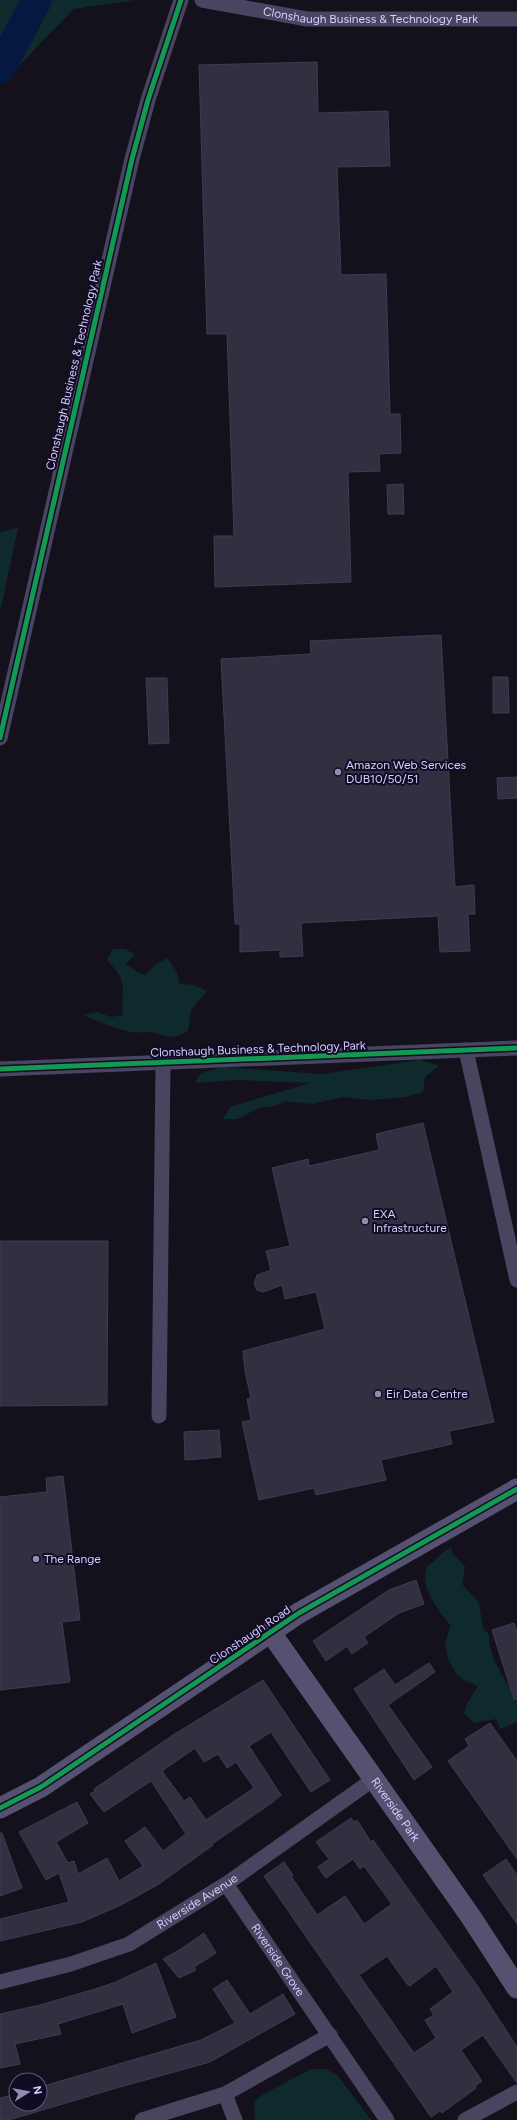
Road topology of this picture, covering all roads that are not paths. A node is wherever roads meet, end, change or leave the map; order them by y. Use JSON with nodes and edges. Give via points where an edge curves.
{"nodes":[{"id":1,"x":180,"y":0,"type":"edge"},
{"id":2,"x":202,"y":0,"type":"edge"},
{"id":3,"x":517,"y":19,"type":"edge"},
{"id":4,"x":0,"y":738,"type":"edge"},
{"id":5,"x":517,"y":1048,"type":"edge"},
{"id":6,"x":466,"y":1050,"type":"junction"},
{"id":7,"x":163,"y":1064,"type":"junction"},
{"id":8,"x":0,"y":1069,"type":"edge"},
{"id":9,"x":517,"y":1280,"type":"edge"},
{"id":10,"x":159,"y":1416,"type":"dead end"},
{"id":11,"x":517,"y":1489,"type":"edge"},
{"id":12,"x":271,"y":1633,"type":"junction"},
{"id":13,"x":374,"y":1779,"type":"junction"},
{"id":14,"x":0,"y":1808,"type":"edge"},
{"id":15,"x":226,"y":1884,"type":"junction"},
{"id":16,"x":0,"y":1982,"type":"edge"},
{"id":17,"x":517,"y":1988,"type":"edge"},
{"id":18,"x":330,"y":2035,"type":"junction"},
{"id":19,"x":517,"y":2092,"type":"edge"},
{"id":20,"x":226,"y":2094,"type":"junction"},
{"id":21,"x":142,"y":2120,"type":"edge"},
{"id":22,"x":235,"y":2120,"type":"edge"},
{"id":23,"x":387,"y":2120,"type":"edge"},
{"id":24,"x":466,"y":2120,"type":"edge"}],
"edges":[{"from":1,"to":4,"type":"street","name":"Clonshaugh Business & Technology Park","via":[[132,160]]},
{"from":2,"to":3,"type":"street","name":"Clonshaugh Business & Technology Park","via":[[307,19]]},
{"from":5,"to":6,"type":"street","name":"Clonshaugh Business & Technology Park"},
{"from":6,"to":7,"type":"street","name":"Clonshaugh Business & Technology Park"},
{"from":6,"to":9,"type":"street"},
{"from":7,"to":8,"type":"street","name":"Clonshaugh Business & Technology Park"},
{"from":7,"to":10,"type":"street","name":"Clonshaugh Business & Technology Park"},
{"from":11,"to":12,"type":"street","name":"Clonshaugh Road","via":[[299,1614]]},
{"from":12,"to":13,"type":"street","name":"Riverside Park"},
{"from":12,"to":14,"type":"street","name":"Clonshaugh Road","via":[[41,1787]]},
{"from":13,"to":15,"type":"street","name":"Riverside Avenue"},
{"from":13,"to":17,"type":"street","name":"Riverside Park","via":[[471,1917]]},
{"from":15,"to":16,"type":"street","name":"Riverside Avenue","via":[[129,1944],[71,1964]]},
{"from":15,"to":18,"type":"street","name":"Riverside Grove"},
{"from":18,"to":20,"type":"street"},
{"from":18,"to":23,"type":"street","name":"Riverside Grove"},
{"from":19,"to":24,"type":"street"},
{"from":20,"to":21,"type":"street"},
{"from":20,"to":22,"type":"street"}]}
